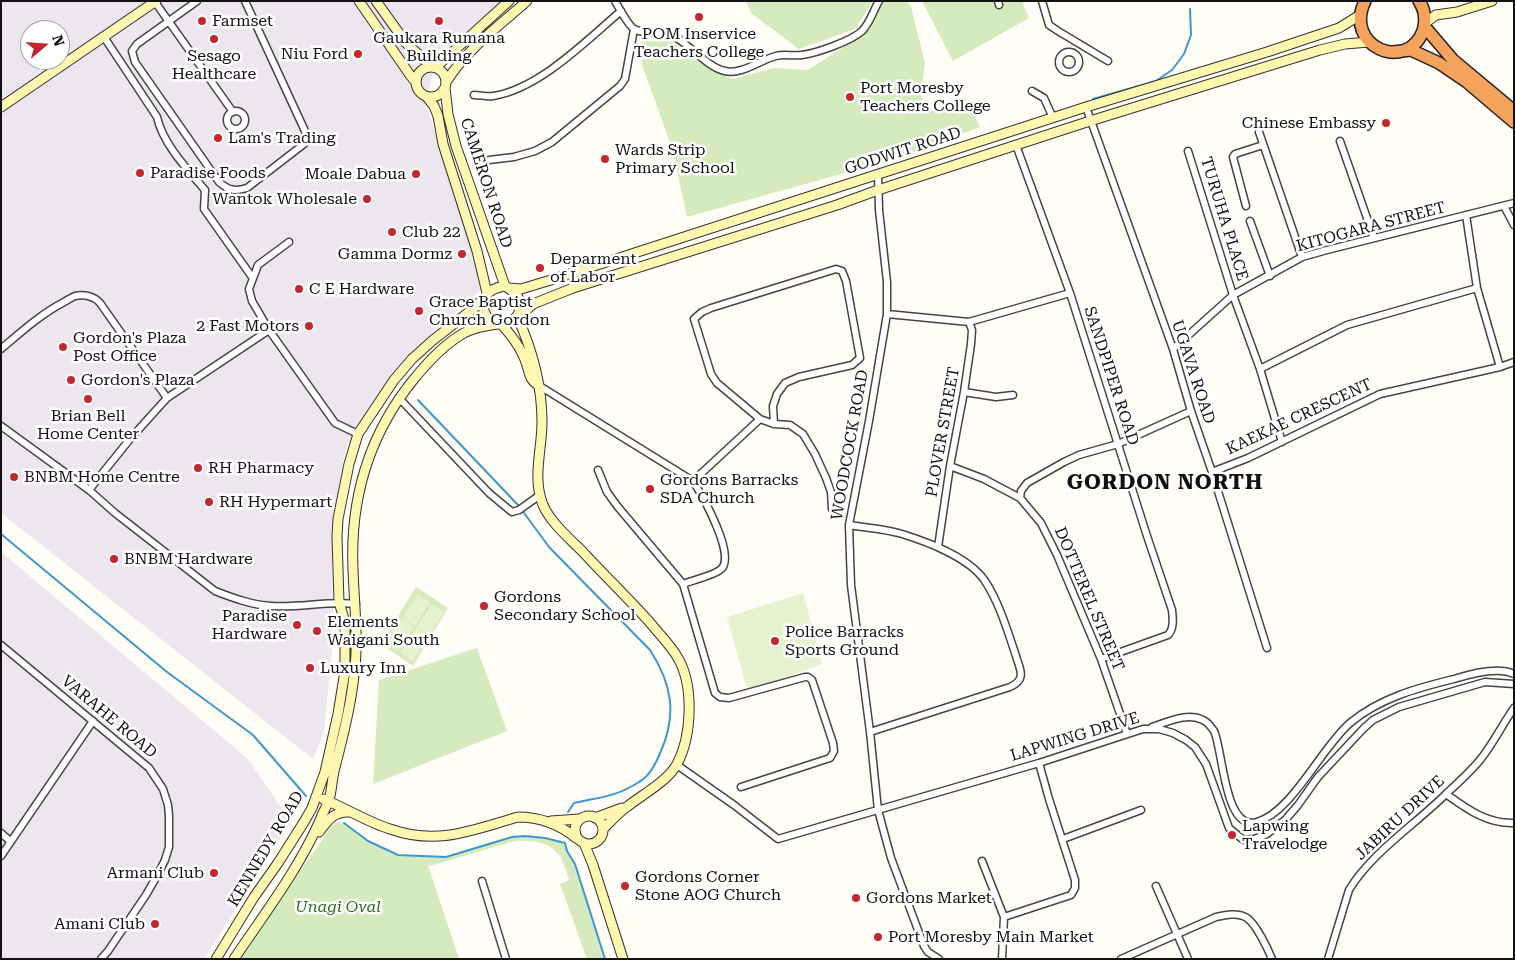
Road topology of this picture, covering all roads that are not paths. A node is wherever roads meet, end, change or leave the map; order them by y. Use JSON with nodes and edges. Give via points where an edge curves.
{"nodes":[{"id":1,"x":197,"y":1,"type":"edge"},
{"id":2,"x":245,"y":1,"type":"edge"},
{"id":3,"x":359,"y":1,"type":"edge"},
{"id":4,"x":376,"y":1,"type":"edge"},
{"id":5,"x":509,"y":1,"type":"edge"},
{"id":6,"x":527,"y":1,"type":"edge"},
{"id":7,"x":615,"y":1,"type":"edge"},
{"id":8,"x":879,"y":1,"type":"edge"},
{"id":9,"x":1042,"y":1,"type":"edge"},
{"id":10,"x":1419,"y":1,"type":"edge"},
{"id":11,"x":1492,"y":1,"type":"edge"},
{"id":12,"x":155,"y":2,"type":"edge"},
{"id":13,"x":1360,"y":7,"type":"edge"},
{"id":14,"x":621,"y":11,"type":"junction"},
{"id":15,"x":168,"y":22,"type":"junction"},
{"id":16,"x":1425,"y":25,"type":"junction"},
{"id":17,"x":634,"y":29,"type":"junction"},
{"id":18,"x":104,"y":37,"type":"junction"},
{"id":19,"x":1369,"y":42,"type":"junction"},
{"id":20,"x":1080,"y":45,"type":"junction"},
{"id":21,"x":1057,"y":48,"type":"dead end"},
{"id":22,"x":1393,"y":52,"type":"junction"},
{"id":23,"x":1063,"y":54,"type":"junction"},
{"id":24,"x":1076,"y":55,"type":"junction"},
{"id":25,"x":1108,"y":61,"type":"dead end"},
{"id":26,"x":434,"y":67,"type":"junction"},
{"id":27,"x":416,"y":81,"type":"junction"},
{"id":28,"x":445,"y":85,"type":"junction"},
{"id":29,"x":1032,"y":91,"type":"dead end"},
{"id":30,"x":474,"y":95,"type":"dead end"},
{"id":31,"x":427,"y":97,"type":"junction"},
{"id":32,"x":1,"y":107,"type":"edge"},
{"id":33,"x":1086,"y":107,"type":"junction"},
{"id":34,"x":1514,"y":111,"type":"edge"},
{"id":35,"x":233,"y":112,"type":"dead end"},
{"id":36,"x":1053,"y":118,"type":"junction"},
{"id":37,"x":1090,"y":121,"type":"junction"},
{"id":38,"x":1514,"y":122,"type":"edge"},
{"id":39,"x":1259,"y":132,"type":"dead end"},
{"id":40,"x":1340,"y":141,"type":"dead end"},
{"id":41,"x":1016,"y":145,"type":"junction"},
{"id":42,"x":1263,"y":145,"type":"junction"},
{"id":43,"x":1188,"y":151,"type":"dead end"},
{"id":44,"x":490,"y":160,"type":"dead end"},
{"id":45,"x":878,"y":174,"type":"junction"},
{"id":46,"x":878,"y":190,"type":"junction"},
{"id":47,"x":1514,"y":203,"type":"edge"},
{"id":48,"x":1246,"y":206,"type":"dead end"},
{"id":49,"x":1504,"y":206,"type":"junction"},
{"id":50,"x":1466,"y":215,"type":"junction"},
{"id":51,"x":1250,"y":221,"type":"dead end"},
{"id":52,"x":1514,"y":225,"type":"edge"},
{"id":53,"x":1374,"y":238,"type":"junction"},
{"id":54,"x":289,"y":242,"type":"dead end"},
{"id":55,"x":1302,"y":257,"type":"junction"},
{"id":56,"x":1270,"y":276,"type":"junction"},
{"id":57,"x":252,"y":277,"type":"junction"},
{"id":58,"x":507,"y":287,"type":"junction"},
{"id":59,"x":1477,"y":288,"type":"junction"},
{"id":60,"x":1070,"y":293,"type":"junction"},
{"id":61,"x":486,"y":295,"type":"junction"},
{"id":62,"x":1233,"y":295,"type":"junction"},
{"id":63,"x":518,"y":314,"type":"junction"},
{"id":64,"x":886,"y":314,"type":"junction"},
{"id":65,"x":970,"y":322,"type":"junction"},
{"id":66,"x":499,"y":324,"type":"junction"},
{"id":67,"x":269,"y":330,"type":"junction"},
{"id":68,"x":1,"y":349,"type":"edge"},
{"id":69,"x":1173,"y":349,"type":"junction"},
{"id":70,"x":1514,"y":362,"type":"edge"},
{"id":71,"x":1500,"y":367,"type":"junction"},
{"id":72,"x":1260,"y":369,"type":"junction"},
{"id":73,"x":538,"y":385,"type":"junction"},
{"id":74,"x":964,"y":392,"type":"junction"},
{"id":75,"x":1013,"y":395,"type":"dead end"},
{"id":76,"x":167,"y":398,"type":"junction"},
{"id":77,"x":399,"y":398,"type":"junction"},
{"id":78,"x":1191,"y":411,"type":"junction"},
{"id":79,"x":760,"y":420,"type":"junction"},
{"id":80,"x":774,"y":424,"type":"junction"},
{"id":81,"x":1,"y":426,"type":"edge"},
{"id":82,"x":358,"y":434,"type":"junction"},
{"id":83,"x":1282,"y":442,"type":"junction"},
{"id":84,"x":1118,"y":444,"type":"junction"},
{"id":85,"x":950,"y":466,"type":"junction"},
{"id":86,"x":598,"y":470,"type":"dead end"},
{"id":87,"x":1212,"y":472,"type":"junction"},
{"id":88,"x":693,"y":481,"type":"junction"},
{"id":89,"x":89,"y":490,"type":"junction"},
{"id":90,"x":540,"y":495,"type":"junction"},
{"id":91,"x":1020,"y":498,"type":"junction"},
{"id":92,"x":832,"y":509,"type":"dead end"},
{"id":93,"x":849,"y":525,"type":"junction"},
{"id":94,"x":938,"y":547,"type":"junction"},
{"id":95,"x":683,"y":584,"type":"junction"},
{"id":96,"x":339,"y":602,"type":"junction"},
{"id":97,"x":356,"y":604,"type":"junction"},
{"id":98,"x":1,"y":645,"type":"edge"},
{"id":99,"x":1267,"y":648,"type":"dead end"},
{"id":100,"x":1101,"y":659,"type":"junction"},
{"id":101,"x":1514,"y":674,"type":"edge"},
{"id":102,"x":1514,"y":684,"type":"edge"},
{"id":103,"x":1514,"y":708,"type":"edge"},
{"id":104,"x":93,"y":721,"type":"junction"},
{"id":105,"x":1144,"y":729,"type":"junction"},
{"id":106,"x":870,"y":732,"type":"junction"},
{"id":107,"x":1127,"y":734,"type":"junction"},
{"id":108,"x":1039,"y":763,"type":"junction"},
{"id":109,"x":677,"y":765,"type":"junction"},
{"id":110,"x":334,"y":768,"type":"junction"},
{"id":111,"x":741,"y":787,"type":"dead end"},
{"id":112,"x":1446,"y":794,"type":"junction"},
{"id":113,"x":316,"y":796,"type":"junction"},
{"id":114,"x":329,"y":801,"type":"junction"},
{"id":115,"x":627,"y":806,"type":"junction"},
{"id":116,"x":878,"y":810,"type":"junction"},
{"id":117,"x":1141,"y":810,"type":"dead end"},
{"id":118,"x":352,"y":812,"type":"junction"},
{"id":119,"x":595,"y":818,"type":"junction"},
{"id":120,"x":579,"y":819,"type":"junction"},
{"id":121,"x":548,"y":822,"type":"junction"},
{"id":122,"x":1514,"y":822,"type":"edge"},
{"id":123,"x":603,"y":829,"type":"junction"},
{"id":124,"x":1,"y":833,"type":"edge"},
{"id":125,"x":1063,"y":838,"type":"junction"},
{"id":126,"x":580,"y":840,"type":"junction"},
{"id":127,"x":10,"y":841,"type":"junction"},
{"id":128,"x":598,"y":841,"type":"junction"},
{"id":129,"x":310,"y":844,"type":"junction"},
{"id":130,"x":1,"y":856,"type":"edge"},
{"id":131,"x":982,"y":861,"type":"dead end"},
{"id":132,"x":593,"y":865,"type":"junction"},
{"id":133,"x":482,"y":881,"type":"dead end"},
{"id":134,"x":1156,"y":886,"type":"dead end"},
{"id":135,"x":1004,"y":918,"type":"junction"},
{"id":136,"x":1177,"y":934,"type":"junction"},
{"id":137,"x":101,"y":959,"type":"edge"},
{"id":138,"x":216,"y":959,"type":"edge"},
{"id":139,"x":234,"y":959,"type":"edge"},
{"id":140,"x":506,"y":959,"type":"edge"},
{"id":141,"x":623,"y":959,"type":"edge"},
{"id":142,"x":939,"y":959,"type":"edge"},
{"id":143,"x":1002,"y":959,"type":"edge"},
{"id":144,"x":1120,"y":959,"type":"edge"},
{"id":145,"x":1188,"y":959,"type":"edge"},
{"id":146,"x":1272,"y":959,"type":"edge"},
{"id":147,"x":1328,"y":959,"type":"edge"}],
"edges":[{"from":1,"to":15,"type":"street"},
{"from":2,"to":15,"type":"street","via":[[307,138],[304,144],[239,191],[227,189],[218,182],[135,62],[132,50]]},
{"from":3,"to":27,"type":"main road"},
{"from":4,"to":26,"type":"main road","via":[[406,43]]},
{"from":5,"to":26,"type":"main road"},
{"from":6,"to":28,"type":"main road","via":[[454,68]]},
{"from":7,"to":14,"type":"street"},
{"from":8,"to":17,"type":"street","via":[[862,31],[848,39],[828,48],[802,55],[777,56],[732,72],[711,64],[675,36]]},
{"from":9,"to":20,"type":"street","via":[[1049,24]]},
{"from":10,"to":16,"type":"highway","via":[[1425,14]]},
{"from":11,"to":16,"type":"main road","via":[[1456,12],[1436,14]]},
{"from":12,"to":15,"type":"street"},
{"from":12,"to":18,"type":"main road"},
{"from":13,"to":19,"type":"highway","via":[[1361,27]]},
{"from":13,"to":33,"type":"main road","name":"GODWIT ROAD","via":[[1339,28]]},
{"from":14,"to":17,"type":"street"},
{"from":14,"to":30,"type":"street","via":[[550,70],[520,88],[492,96]]},
{"from":15,"to":35,"type":"street"},
{"from":16,"to":22,"type":"highway","via":[[1417,42],[1402,51]]},
{"from":16,"to":34,"type":"highway","via":[[1453,60]]},
{"from":17,"to":44,"type":"street","via":[[625,79],[620,86],[552,142],[535,151]]},
{"from":18,"to":32,"type":"main road"},
{"from":18,"to":57,"type":"street","via":[[157,117],[160,130],[205,190],[204,208]]},
{"from":19,"to":22,"type":"highway","via":[[1380,50]]},
{"from":19,"to":37,"type":"main road","name":"GODWIT ROAD","via":[[1320,50]]},
{"from":20,"to":24,"type":"street"},
{"from":20,"to":25,"type":"street"},
{"from":21,"to":23,"type":"street"},
{"from":22,"to":38,"type":"highway","via":[[1411,50],[1439,63]]},
{"from":23,"to":24,"type":"street"},
{"from":23,"to":24,"type":"street","via":[[1059,63],[1068,72],[1078,67]]},
{"from":26,"to":27,"type":"main road","via":[[422,69]]},
{"from":26,"to":28,"type":"main road","via":[[442,72]]},
{"from":27,"to":31,"type":"main road","via":[[418,90]]},
{"from":28,"to":31,"type":"main road","via":[[437,96]]},
{"from":28,"to":58,"type":"main road","name":"CAMERON ROAD","via":[[456,146]]},
{"from":29,"to":36,"type":"street","via":[[1044,98]]},
{"from":31,"to":61,"type":"main road","name":"CAMERON ROAD","via":[[438,116]]},
{"from":33,"to":36,"type":"main road","name":"GODWIT ROAD"},
{"from":33,"to":37,"type":"street","name":"UGAVA ROAD"},
{"from":36,"to":45,"type":"main road","name":"GODWIT ROAD"},
{"from":37,"to":41,"type":"main road","name":"GODWIT ROAD"},
{"from":37,"to":69,"type":"street","name":"UGAVA ROAD"},
{"from":39,"to":42,"type":"street"},
{"from":40,"to":53,"type":"street"},
{"from":41,"to":46,"type":"main road","name":"GODWIT ROAD"},
{"from":41,"to":60,"type":"street","name":"SANDPIPER ROAD"},
{"from":42,"to":48,"type":"street","via":[[1232,157]]},
{"from":42,"to":55,"type":"street"},
{"from":43,"to":62,"type":"street","name":"TURUHA PLACE"},
{"from":45,"to":46,"type":"street","name":"WOODCOCK ROAD"},
{"from":45,"to":58,"type":"main road","name":"GODWIT ROAD","via":[[551,280],[521,288]]},
{"from":46,"to":63,"type":"main road","name":"GODWIT ROAD","via":[[574,288],[532,304]]},
{"from":46,"to":64,"type":"street","name":"WOODCOCK ROAD","via":[[887,282]]},
{"from":47,"to":49,"type":"street","name":"KITOGARA STREET"},
{"from":49,"to":50,"type":"street","name":"KITOGARA STREET"},
{"from":49,"to":52,"type":"street"},
{"from":50,"to":53,"type":"street","name":"KITOGARA STREET"},
{"from":50,"to":59,"type":"street"},
{"from":51,"to":56,"type":"street"},
{"from":53,"to":55,"type":"street","name":"KITOGARA STREET"},
{"from":54,"to":57,"type":"street","via":[[258,265]]},
{"from":55,"to":56,"type":"street","name":"KITOGARA STREET"},
{"from":56,"to":62,"type":"street","name":"KITOGARA STREET"},
{"from":57,"to":67,"type":"street","via":[[249,289],[252,301]]},
{"from":58,"to":61,"type":"main road","via":[[494,288]]},
{"from":58,"to":63,"type":"main road","via":[[518,295]]},
{"from":59,"to":71,"type":"street"},
{"from":59,"to":72,"type":"street","via":[[1347,325]]},
{"from":60,"to":65,"type":"street"},
{"from":60,"to":84,"type":"street","name":"SANDPIPER ROAD"},
{"from":61,"to":66,"type":"main road","via":[[484,313],[492,322]]},
{"from":61,"to":82,"type":"main road","name":"KENNEDY ROAD","via":[[412,360],[394,380]]},
{"from":62,"to":69,"type":"street","name":"KITOGARA STREET"},
{"from":62,"to":72,"type":"street","name":"TURUHA PLACE"},
{"from":63,"to":66,"type":"main road","via":[[512,321]]},
{"from":63,"to":73,"type":"main road","via":[[528,338]]},
{"from":64,"to":65,"type":"street"},
{"from":64,"to":93,"type":"street","name":"WOODCOCK ROAD","via":[[870,421]]},
{"from":65,"to":74,"type":"street","name":"PLOVER STREET","via":[[972,335]]},
{"from":66,"to":73,"type":"main road","via":[[513,337],[531,378]]},
{"from":66,"to":77,"type":"main road","name":"KENNEDY ROAD","via":[[465,332],[454,340],[418,374]]},
{"from":67,"to":76,"type":"street"},
{"from":67,"to":82,"type":"street","via":[[335,423]]},
{"from":68,"to":76,"type":"street","via":[[57,306],[75,296],[91,296],[100,303]]},
{"from":69,"to":78,"type":"street","name":"UGAVA ROAD"},
{"from":70,"to":71,"type":"street","name":"KAEKAE CRESCENT"},
{"from":71,"to":83,"type":"street","name":"KAEKAE CRESCENT","via":[[1380,394]]},
{"from":72,"to":83,"type":"street","name":"TURUHA PLACE"},
{"from":73,"to":88,"type":"street"},
{"from":73,"to":90,"type":"main road","via":[[542,421],[537,465]]},
{"from":74,"to":75,"type":"street"},
{"from":74,"to":85,"type":"street","name":"PLOVER STREET"},
{"from":76,"to":89,"type":"street"},
{"from":77,"to":90,"type":"street","via":[[489,493],[512,512]]},
{"from":77,"to":97,"type":"main road","name":"KENNEDY ROAD","via":[[373,446],[360,489],[353,539]]},
{"from":78,"to":84,"type":"street"},
{"from":78,"to":87,"type":"street","name":"UGAVA ROAD"},
{"from":79,"to":80,"type":"street"},
{"from":79,"to":80,"type":"street","via":[[711,374],[694,319],[710,308],[836,269],[842,271],[860,358],[852,365],[784,383],[773,406]]},
{"from":79,"to":88,"type":"street"},
{"from":80,"to":92,"type":"street","via":[[790,426],[803,434],[826,478]]},
{"from":81,"to":89,"type":"street"},
{"from":82,"to":96,"type":"main road","name":"KENNEDY ROAD","via":[[338,519]]},
{"from":83,"to":87,"type":"street","name":"KAEKAE CRESCENT"},
{"from":84,"to":91,"type":"street","via":[[1079,454],[1046,471],[1027,483]]},
{"from":84,"to":100,"type":"street","name":"SANDPIPER ROAD","via":[[1173,618],[1168,636]]},
{"from":85,"to":91,"type":"street","name":"DOTTEREL STREET"},
{"from":85,"to":94,"type":"street","name":"PLOVER STREET"},
{"from":86,"to":95,"type":"street","via":[[607,492]]},
{"from":87,"to":99,"type":"street","name":"UGAVA ROAD"},
{"from":88,"to":95,"type":"street","via":[[726,554],[721,570]]},
{"from":89,"to":96,"type":"street","via":[[216,591],[235,599],[270,606]]},
{"from":90,"to":109,"type":"main road","via":[[562,530],[646,618],[678,659],[687,683],[689,718]]},
{"from":91,"to":100,"type":"street","name":"DOTTEREL STREET","via":[[1041,522],[1051,541]]},
{"from":93,"to":94,"type":"street","via":[[901,534]]},
{"from":93,"to":106,"type":"street","name":"WOODCOCK ROAD","via":[[851,585]]},
{"from":94,"to":106,"type":"street","via":[[968,565],[984,580],[1008,631],[1021,678],[1017,684],[996,692]]},
{"from":95,"to":111,"type":"street","via":[[716,693],[729,698],[808,677],[812,680],[833,743],[834,751],[830,758]]},
{"from":96,"to":97,"type":"street"},
{"from":96,"to":113,"type":"main road","name":"KENNEDY ROAD","via":[[346,636],[343,692]]},
{"from":97,"to":110,"type":"main road","name":"KENNEDY ROAD","via":[[354,675]]},
{"from":98,"to":104,"type":"street","name":"VARAHE ROAD"},
{"from":100,"to":107,"type":"street","name":"DOTTEREL STREET"},
{"from":101,"to":105,"type":"street","via":[[1506,671],[1474,673],[1383,702],[1350,723],[1332,741],[1286,802],[1254,823],[1240,818],[1232,804],[1215,733],[1206,722],[1188,716]]},
{"from":102,"to":105,"type":"street","name":"LAPWING DRIVE","via":[[1485,682],[1399,707],[1374,720],[1318,777],[1286,819],[1254,839],[1241,838],[1228,828],[1206,764],[1194,747],[1173,733]]},
{"from":103,"to":112,"type":"street","name":"JABIRU DRIVE","via":[[1479,761]]},
{"from":104,"to":127,"type":"street"},
{"from":104,"to":137,"type":"street","name":"VARAHE ROAD","via":[[149,768],[163,790],[170,816],[169,847],[162,867]]},
{"from":105,"to":107,"type":"street","name":"LAPWING DRIVE"},
{"from":106,"to":116,"type":"street","name":"WOODCOCK ROAD"},
{"from":107,"to":108,"type":"street","name":"LAPWING DRIVE"},
{"from":108,"to":116,"type":"street","name":"LAPWING DRIVE"},
{"from":108,"to":125,"type":"street"},
{"from":109,"to":115,"type":"main road","via":[[653,788]]},
{"from":109,"to":116,"type":"street","name":"LAPWING DRIVE","via":[[778,839]]},
{"from":110,"to":114,"type":"main road","name":"KENNEDY ROAD"},
{"from":110,"to":118,"type":"main road","via":[[334,792]]},
{"from":112,"to":122,"type":"street","via":[[1487,820]]},
{"from":112,"to":147,"type":"street","name":"JABIRU DRIVE","via":[[1382,851],[1354,881],[1348,890]]},
{"from":113,"to":114,"type":"main road"},
{"from":113,"to":138,"type":"main road","name":"KENNEDY ROAD","via":[[312,808]]},
{"from":114,"to":118,"type":"main road"},
{"from":114,"to":129,"type":"main road","name":"KENNEDY ROAD"},
{"from":115,"to":119,"type":"main road"},
{"from":115,"to":123,"type":"main road"},
{"from":116,"to":142,"type":"street","name":"WOODCOCK ROAD","via":[[891,858],[924,946]]},
{"from":117,"to":125,"type":"street"},
{"from":118,"to":121,"type":"main road","via":[[388,829],[420,836],[462,834],[527,817]]},
{"from":118,"to":129,"type":"main road","via":[[341,812],[326,821]]},
{"from":119,"to":120,"type":"main road"},
{"from":119,"to":123,"type":"main road"},
{"from":120,"to":121,"type":"main road"},
{"from":120,"to":126,"type":"main road","via":[[574,828]]},
{"from":121,"to":126,"type":"main road"},
{"from":123,"to":128,"type":"main road"},
{"from":124,"to":127,"type":"street"},
{"from":125,"to":135,"type":"street","via":[[1075,880],[1071,895]]},
{"from":126,"to":128,"type":"main road"},
{"from":126,"to":132,"type":"main road"},
{"from":127,"to":130,"type":"street"},
{"from":128,"to":132,"type":"main road"},
{"from":129,"to":139,"type":"main road","name":"KENNEDY ROAD"},
{"from":131,"to":135,"type":"street"},
{"from":132,"to":141,"type":"main road"},
{"from":133,"to":140,"type":"street"},
{"from":134,"to":136,"type":"street"},
{"from":135,"to":143,"type":"street"},
{"from":136,"to":144,"type":"street"},
{"from":136,"to":145,"type":"street"},
{"from":136,"to":146,"type":"street","via":[[1216,917],[1229,914],[1244,916],[1255,928]]}]}
